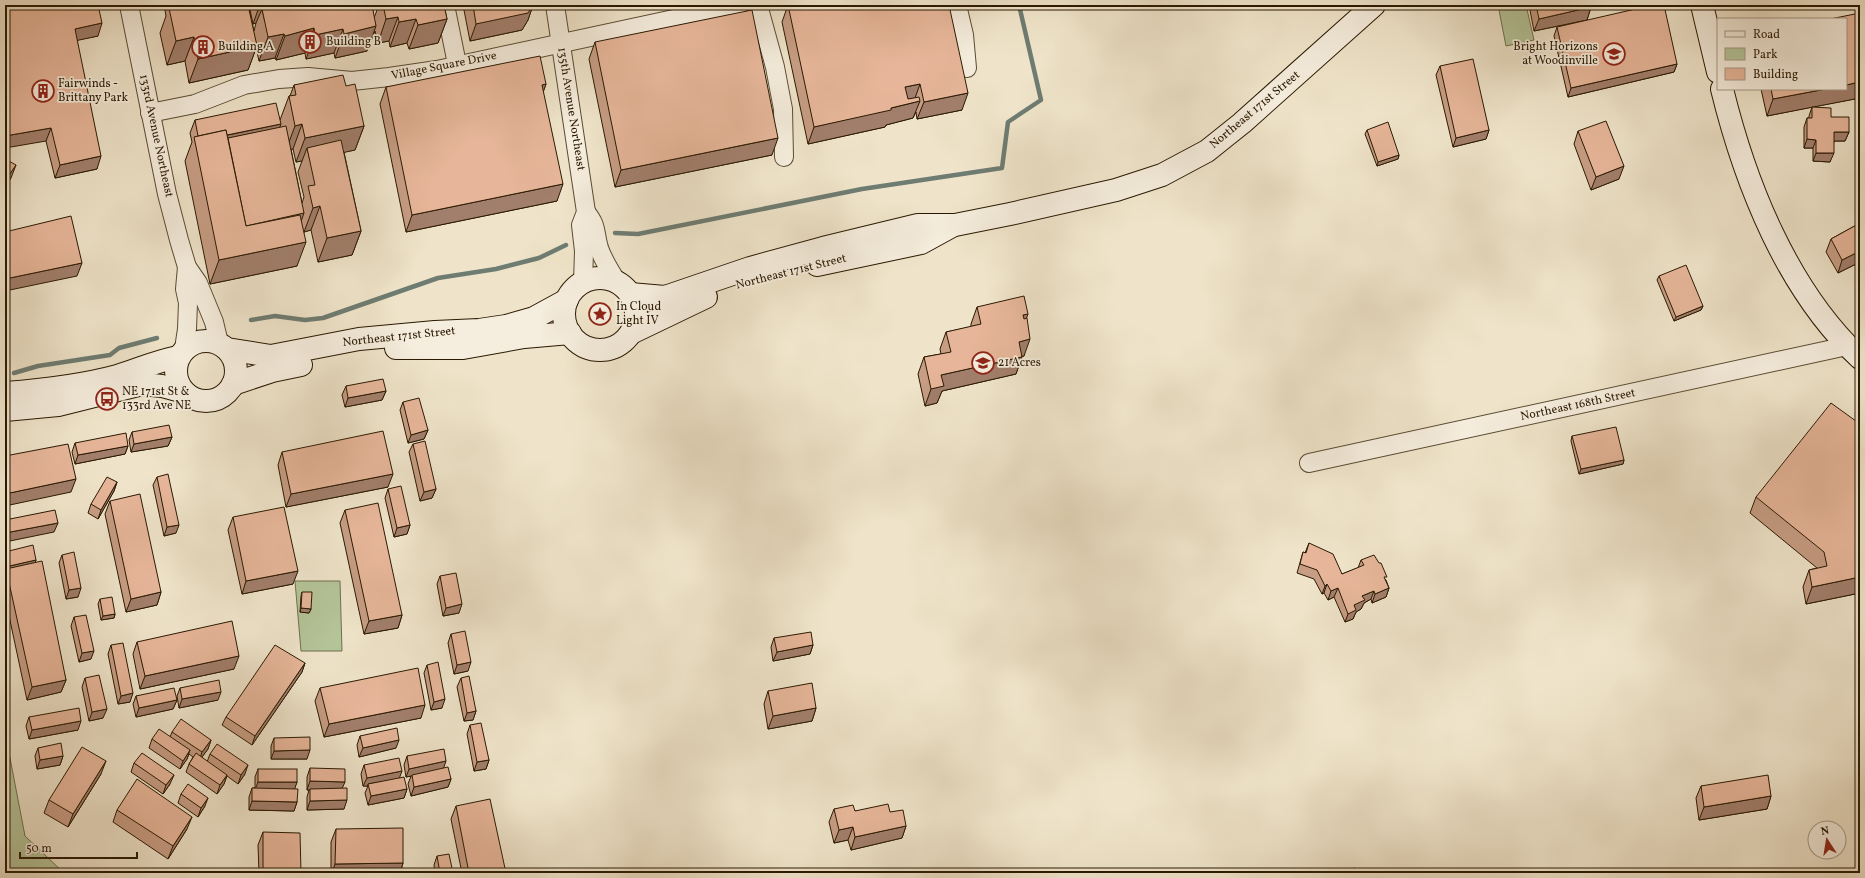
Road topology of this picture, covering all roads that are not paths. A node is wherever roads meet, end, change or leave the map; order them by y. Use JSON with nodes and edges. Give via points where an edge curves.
{"nodes":[{"id":1,"x":129,"y":5,"type":"edge"},
{"id":2,"x":445,"y":5,"type":"edge"},
{"id":3,"x":555,"y":5,"type":"edge"},
{"id":4,"x":739,"y":5,"type":"edge"},
{"id":5,"x":758,"y":5,"type":"edge"},
{"id":6,"x":957,"y":5,"type":"edge"},
{"id":7,"x":1374,"y":5,"type":"edge"},
{"id":8,"x":1702,"y":5,"type":"edge"},
{"id":9,"x":662,"y":13,"type":"edge"},
{"id":10,"x":561,"y":42,"type":"junction"},
{"id":11,"x":457,"y":64,"type":"junction"},
{"id":12,"x":967,"y":68,"type":"dead end"},
{"id":13,"x":1717,"y":68,"type":"edge"},
{"id":14,"x":1722,"y":90,"type":"edge"},
{"id":15,"x":150,"y":113,"type":"junction"},
{"id":16,"x":784,"y":157,"type":"dead end"},
{"id":17,"x":586,"y":212,"type":"junction"},
{"id":18,"x":955,"y":225,"type":"junction"},
{"id":19,"x":187,"y":267,"type":"junction"},
{"id":20,"x":583,"y":283,"type":"junction"},
{"id":21,"x":623,"y":288,"type":"junction"},
{"id":22,"x":567,"y":300,"type":"junction"},
{"id":23,"x":570,"y":333,"type":"junction"},
{"id":24,"x":631,"y":333,"type":"junction"},
{"id":25,"x":223,"y":346,"type":"junction"},
{"id":26,"x":1854,"y":352,"type":"edge"},
{"id":27,"x":181,"y":353,"type":"junction"},
{"id":28,"x":233,"y":384,"type":"junction"},
{"id":29,"x":184,"y":392,"type":"junction"},
{"id":30,"x":5,"y":393,"type":"edge"},
{"id":31,"x":5,"y":410,"type":"edge"},
{"id":32,"x":1309,"y":463,"type":"dead end"}],
"edges":[{"from":1,"to":15,"type":"street","name":"133rd Avenue Northeast"},
{"from":2,"to":11,"type":"street"},
{"from":3,"to":10,"type":"street","name":"135th Avenue Northeast"},
{"from":4,"to":9,"type":"street","name":"Village Square Drive"},
{"from":5,"to":16,"type":"street","via":[[775,67],[782,109]]},
{"from":6,"to":12,"type":"street","via":[[964,34]]},
{"from":7,"to":18,"type":"main road","name":"Northeast 171st Street","via":[[1242,123],[1207,151],[1162,175],[1116,190]]},
{"from":8,"to":13,"type":"main road"},
{"from":9,"to":10,"type":"street","name":"Village Square Drive"},
{"from":10,"to":11,"type":"street","name":"Village Square Drive"},
{"from":10,"to":17,"type":"street","name":"135th Avenue Northeast"},
{"from":11,"to":15,"type":"street","name":"Village Square Drive","via":[[437,70],[352,81],[308,77],[279,78],[244,85],[195,104]]},
{"from":14,"to":26,"type":"main road","via":[[1740,154],[1764,217],[1783,254],[1813,302]]},
{"from":15,"to":19,"type":"street","name":"133rd Avenue Northeast","via":[[167,194]]},
{"from":17,"to":20,"type":"street","name":"135th Avenue Northeast","via":[[582,225]]},
{"from":17,"to":21,"type":"street","name":"135th Avenue Northeast","via":[[594,222],[599,248],[605,262]]},
{"from":18,"to":21,"type":"main road","name":"Northeast 171st Street","via":[[918,225],[823,248],[750,268],[665,297]]},
{"from":18,"to":24,"type":"main road","name":"Northeast 171st Street","via":[[921,243],[819,264],[726,288]]},
{"from":19,"to":25,"type":"street","name":"133rd Avenue Northeast","via":[[198,284]]},
{"from":19,"to":27,"type":"street","name":"133rd Avenue Northeast","via":[[187,323]]},
{"from":20,"to":21,"type":"main road","via":[[605,279]]},
{"from":20,"to":22,"type":"main road"},
{"from":21,"to":24,"type":"main road","via":[[636,310],[636,321]]},
{"from":22,"to":23,"type":"main road","via":[[564,311],[565,323]]},
{"from":22,"to":25,"type":"main road","name":"Northeast 171st Street","via":[[534,318],[493,328],[359,339],[270,356]]},
{"from":23,"to":24,"type":"main road","via":[[588,348],[600,350],[612,348],[623,342]]},
{"from":23,"to":28,"type":"main road","name":"Northeast 171st Street","via":[[524,337],[463,348],[400,347],[272,371]]},
{"from":25,"to":27,"type":"main road","via":[[210,341],[200,341]]},
{"from":25,"to":28,"type":"main road","via":[[236,365]]},
{"from":26,"to":32,"type":"street","name":"Northeast 168th Street"},
{"from":27,"to":29,"type":"main road","via":[[175,366],[178,384]]},
{"from":27,"to":30,"type":"main road","via":[[119,375],[75,386]]},
{"from":28,"to":29,"type":"main road","via":[[228,392],[211,401],[196,400]]},
{"from":29,"to":31,"type":"main road","via":[[142,384],[58,405]]}]}
